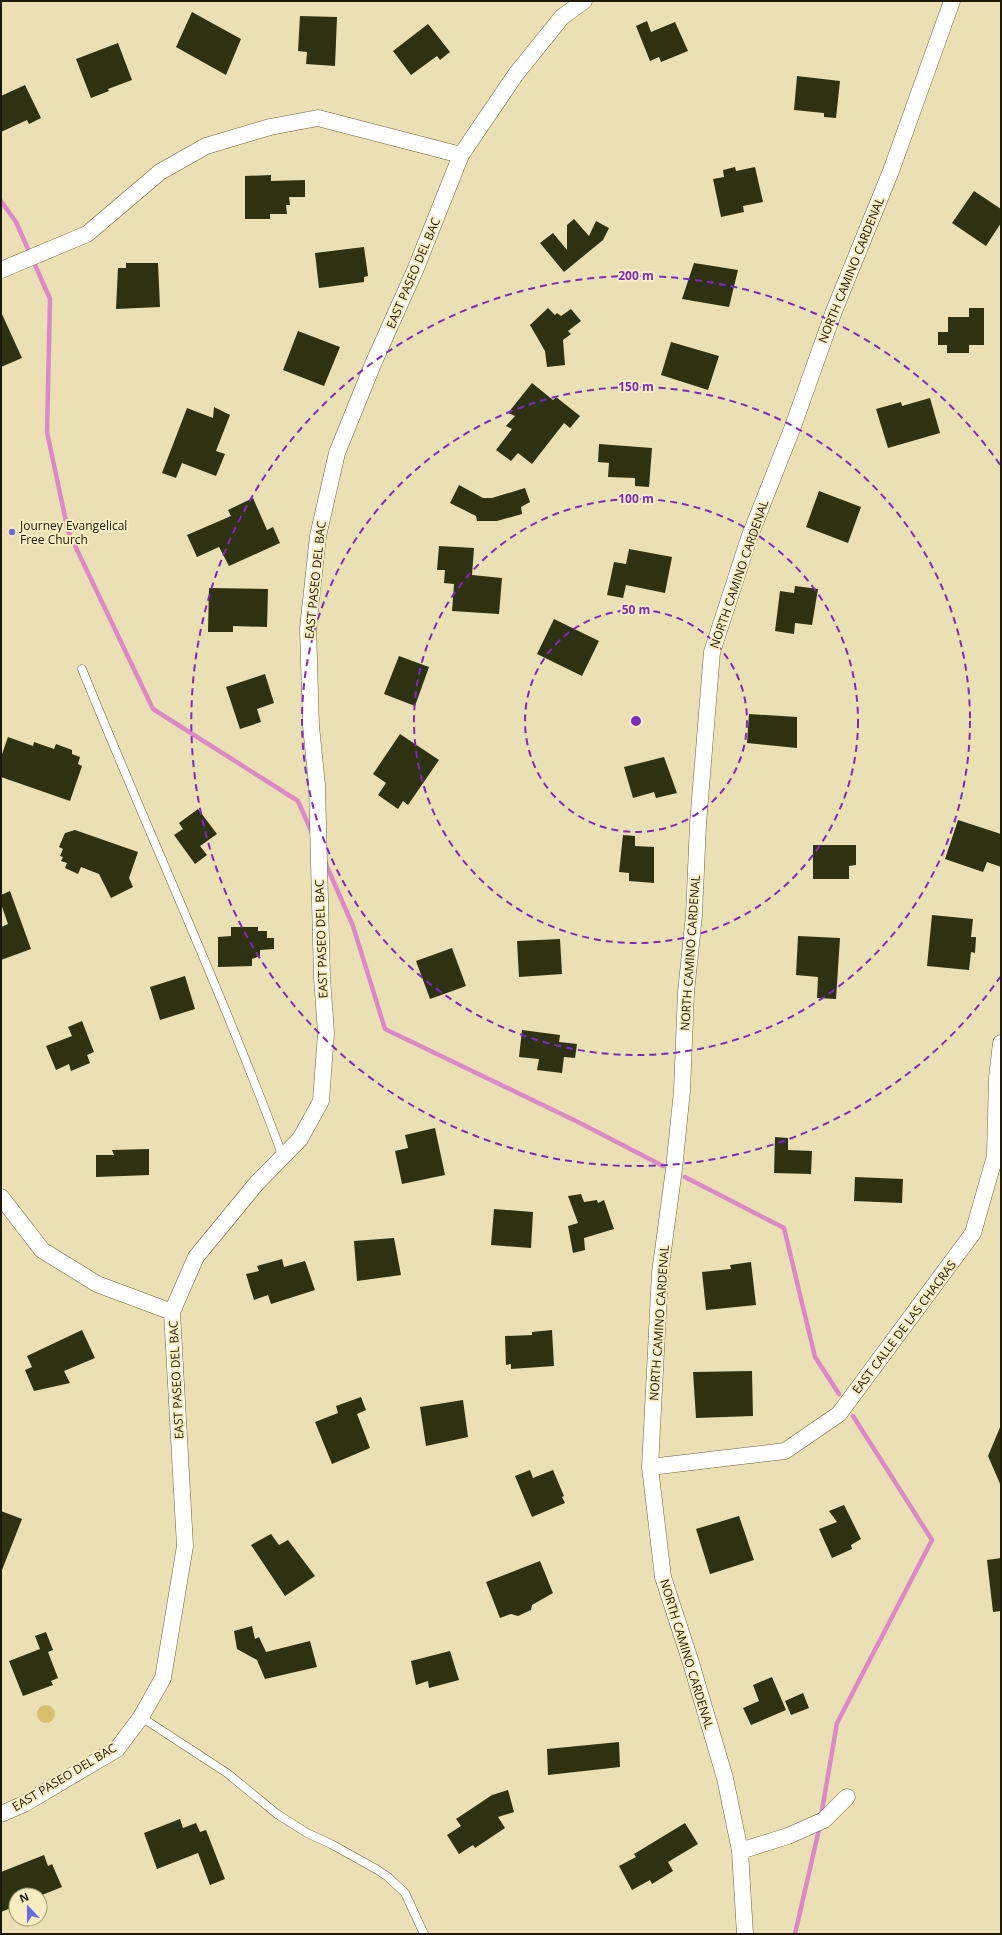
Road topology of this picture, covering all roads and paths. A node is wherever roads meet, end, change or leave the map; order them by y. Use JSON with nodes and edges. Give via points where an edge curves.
{"nodes":[{"id":1,"x":584,"y":1,"type":"edge"},
{"id":2,"x":952,"y":1,"type":"edge"},
{"id":3,"x":461,"y":155,"type":"junction"},
{"id":4,"x":1,"y":270,"type":"edge"},
{"id":5,"x":82,"y":668,"type":"dead end"},
{"id":6,"x":1001,"y":1044,"type":"edge"},
{"id":7,"x":998,"y":1156,"type":"edge"},
{"id":8,"x":283,"y":1157,"type":"junction"},
{"id":9,"x":1,"y":1197,"type":"edge"},
{"id":10,"x":172,"y":1312,"type":"junction"},
{"id":11,"x":650,"y":1467,"type":"junction"},
{"id":12,"x":140,"y":1717,"type":"junction"},
{"id":13,"x":847,"y":1797,"type":"dead end"},
{"id":14,"x":1,"y":1814,"type":"edge"},
{"id":15,"x":740,"y":1851,"type":"junction"},
{"id":16,"x":424,"y":1934,"type":"edge"},
{"id":17,"x":745,"y":1934,"type":"edge"}],
"edges":[{"from":1,"to":3,"type":"street","name":"EAST PASEO DEL BAC","via":[[562,17],[516,74]]},
{"from":2,"to":11,"type":"street","name":"NORTH CAMINO CARDENAL","via":[[891,172],[834,311],[792,429],[749,538],[712,652],[694,915],[686,992],[682,1091],[660,1273]]},
{"from":3,"to":4,"type":"street","via":[[318,118],[270,127],[206,146],[160,172],[87,234]]},
{"from":3,"to":8,"type":"street","name":"EAST PASEO DEL BAC","via":[[337,454],[318,536],[308,628],[311,726],[317,785],[322,978],[326,1033],[321,1101],[300,1139]]},
{"from":5,"to":8,"type":"lane"},
{"from":6,"to":7,"type":"street","name":"EAST CALLE DE LAS CHACRAS","via":[[997,1078]]},
{"from":7,"to":11,"type":"street","name":"EAST CALLE DE LAS CHACRAS","via":[[973,1233],[839,1414],[785,1451]]},
{"from":8,"to":10,"type":"street","name":"EAST PASEO DEL BAC","via":[[254,1187],[196,1258]]},
{"from":9,"to":10,"type":"street","via":[[42,1250],[97,1284]]},
{"from":10,"to":12,"type":"street","name":"EAST PASEO DEL BAC","via":[[186,1546],[163,1678]]},
{"from":11,"to":15,"type":"street","name":"NORTH CAMINO CARDENAL","via":[[662,1577],[692,1663],[725,1778]]},
{"from":12,"to":14,"type":"street","name":"EAST PASEO DEL BAC","via":[[116,1749],[24,1804]]},
{"from":12,"to":16,"type":"lane","via":[[227,1774],[277,1814],[388,1877],[405,1893]]},
{"from":13,"to":15,"type":"street","via":[[824,1820],[788,1836]]},
{"from":15,"to":17,"type":"street","name":"NORTH CAMINO CARDENAL"}]}
